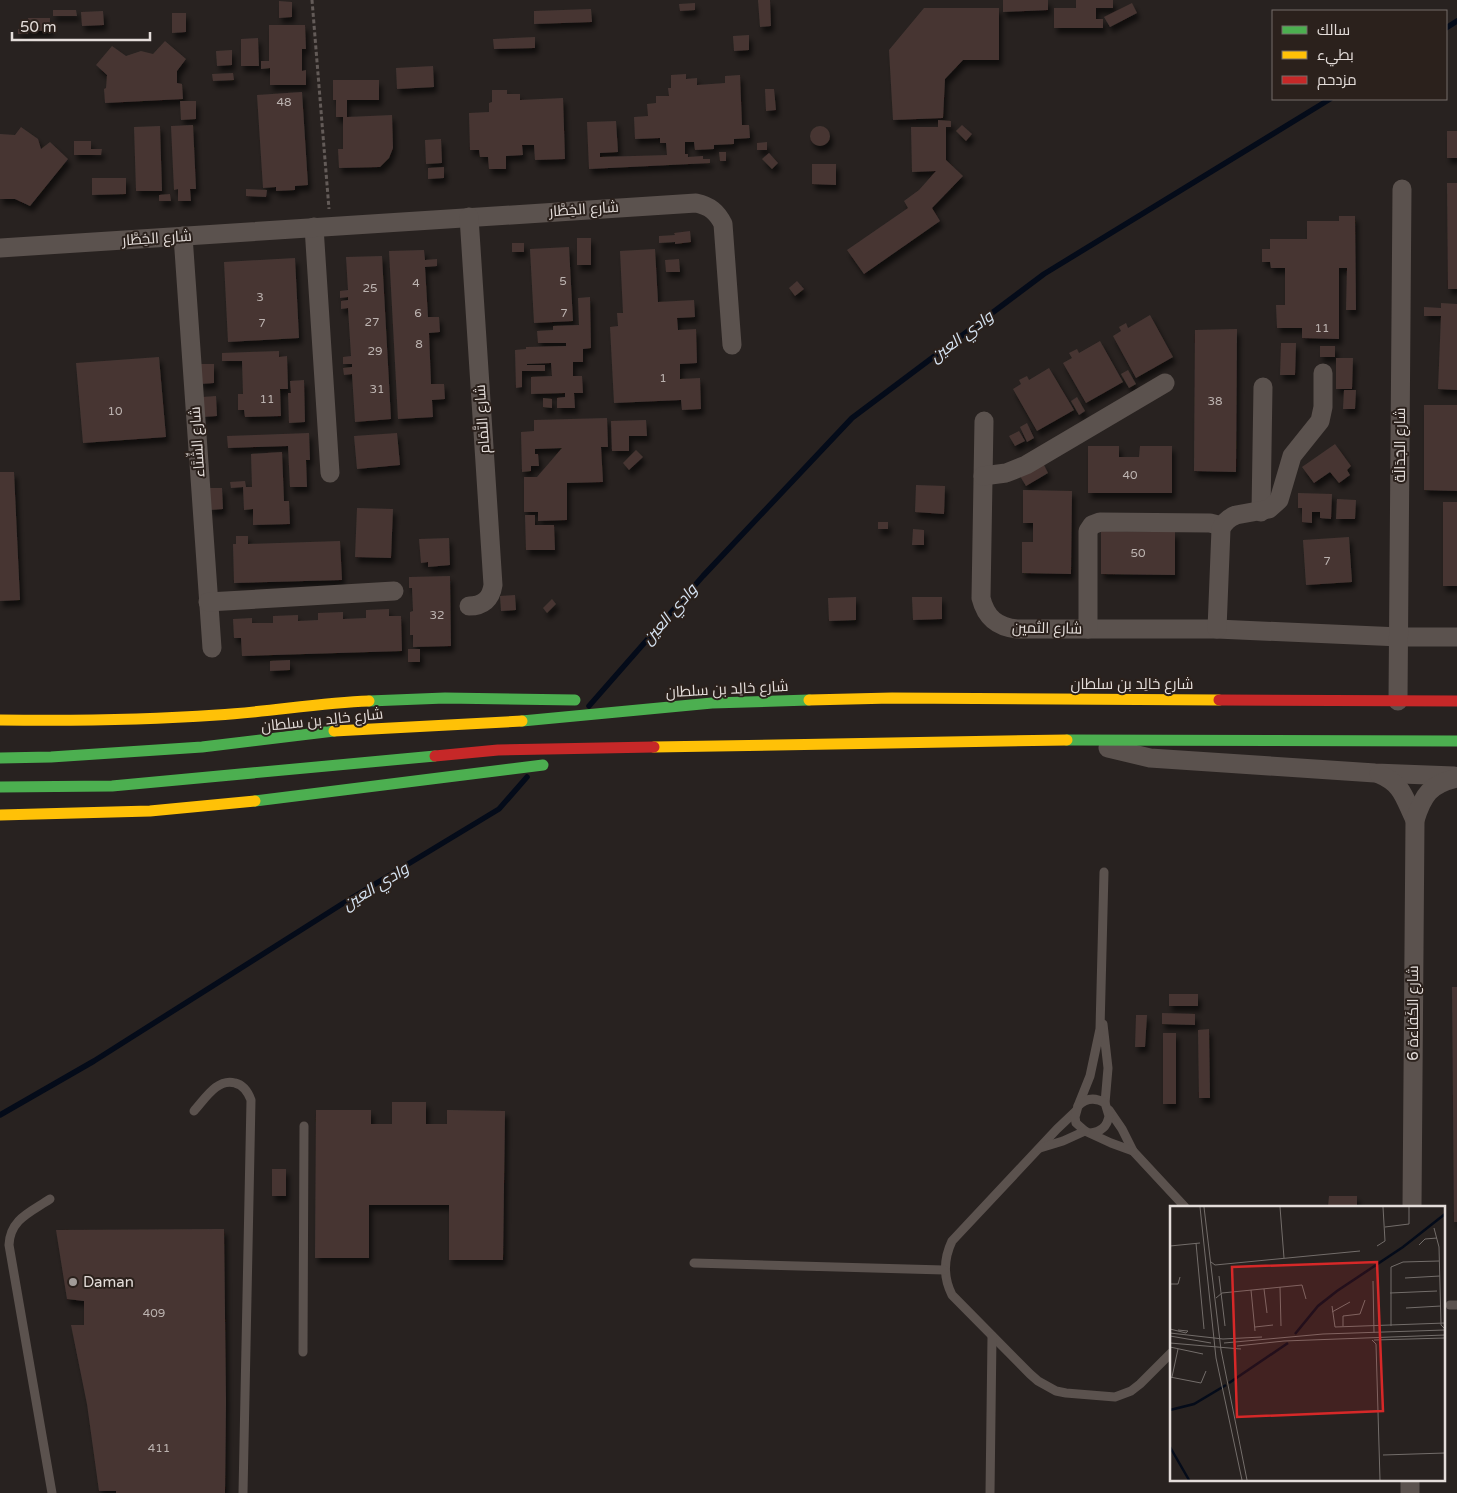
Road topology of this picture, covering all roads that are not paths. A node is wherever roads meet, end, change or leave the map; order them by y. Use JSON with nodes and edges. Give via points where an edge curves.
{"nodes":[{"id":1,"x":1402,"y":190,"type":"dead end"},
{"id":2,"x":469,"y":217,"type":"junction"},
{"id":3,"x":322,"y":227,"type":"junction"},
{"id":4,"x":183,"y":236,"type":"junction"},
{"id":5,"x":0,"y":248,"type":"edge"},
{"id":6,"x":732,"y":345,"type":"dead end"},
{"id":7,"x":1322,"y":373,"type":"dead end"},
{"id":8,"x":1165,"y":383,"type":"dead end"},
{"id":9,"x":1263,"y":387,"type":"dead end"},
{"id":10,"x":984,"y":421,"type":"dead end"},
{"id":11,"x":330,"y":473,"type":"dead end"},
{"id":12,"x":983,"y":476,"type":"junction"},
{"id":13,"x":1261,"y":512,"type":"junction"},
{"id":14,"x":1222,"y":526,"type":"junction"},
{"id":15,"x":394,"y":591,"type":"dead end"},
{"id":16,"x":208,"y":602,"type":"junction"},
{"id":17,"x":469,"y":606,"type":"dead end"},
{"id":18,"x":1088,"y":629,"type":"junction"},
{"id":19,"x":1217,"y":629,"type":"junction"},
{"id":20,"x":1400,"y":637,"type":"junction"},
{"id":21,"x":1457,"y":637,"type":"edge"},
{"id":22,"x":212,"y":648,"type":"dead end"},
{"id":23,"x":584,"y":701,"type":"dead end"},
{"id":24,"x":613,"y":701,"type":"dead end"},
{"id":25,"x":1398,"y":701,"type":"junction"},
{"id":26,"x":1456,"y":701,"type":"edge"},
{"id":27,"x":712,"y":703,"type":"junction"},
{"id":28,"x":105,"y":708,"type":"dead end"},
{"id":29,"x":174,"y":716,"type":"junction"},
{"id":30,"x":0,"y":720,"type":"edge"},
{"id":31,"x":1070,"y":740,"type":"junction"},
{"id":32,"x":1457,"y":741,"type":"edge"},
{"id":33,"x":711,"y":747,"type":"junction"},
{"id":34,"x":0,"y":758,"type":"edge"},
{"id":35,"x":597,"y":759,"type":"dead end"},
{"id":36,"x":559,"y":764,"type":"dead end"},
{"id":37,"x":1375,"y":773,"type":"junction"},
{"id":38,"x":1457,"y":777,"type":"edge"},
{"id":39,"x":0,"y":788,"type":"edge"},
{"id":40,"x":150,"y":812,"type":"junction"},
{"id":41,"x":0,"y":815,"type":"edge"},
{"id":42,"x":1415,"y":820,"type":"junction"},
{"id":43,"x":45,"y":825,"type":"dead end"},
{"id":44,"x":81,"y":825,"type":"dead end"},
{"id":45,"x":0,"y":826,"type":"edge"},
{"id":46,"x":1104,"y":872,"type":"dead end"},
{"id":47,"x":1101,"y":1014,"type":"junction"},
{"id":48,"x":1107,"y":1107,"type":"junction"},
{"id":49,"x":1077,"y":1108,"type":"junction"},
{"id":50,"x":194,"y":1111,"type":"dead end"},
{"id":51,"x":304,"y":1126,"type":"dead end"},
{"id":52,"x":1088,"y":1132,"type":"junction"},
{"id":53,"x":1040,"y":1148,"type":"junction"},
{"id":54,"x":1133,"y":1151,"type":"junction"},
{"id":55,"x":50,"y":1199,"type":"dead end"},
{"id":56,"x":1184,"y":1206,"type":"edge"},
{"id":57,"x":1412,"y":1206,"type":"edge"},
{"id":58,"x":694,"y":1263,"type":"dead end"},
{"id":59,"x":944,"y":1270,"type":"junction"},
{"id":60,"x":992,"y":1336,"type":"junction"},
{"id":61,"x":303,"y":1352,"type":"dead end"},
{"id":62,"x":1170,"y":1354,"type":"edge"},
{"id":63,"x":1410,"y":1480,"type":"edge"},
{"id":64,"x":52,"y":1493,"type":"edge"},
{"id":65,"x":243,"y":1493,"type":"edge"},
{"id":66,"x":990,"y":1493,"type":"edge"},
{"id":67,"x":1410,"y":1493,"type":"edge"}],
"edges":[{"from":1,"to":20,"type":"street","name":"شارع الجَدَالَة"},
{"from":2,"to":3,"type":"street","name":"شارع الخِطَّار"},
{"from":2,"to":6,"type":"street","name":"شارع الخِطَّار","via":[[687,203],[705,205],[719,216],[723,224]]},
{"from":2,"to":17,"type":"street","name":"شارع التَّمَام","via":[[493,585],[487,600]]},
{"from":3,"to":4,"type":"street","name":"شارع الخِطَّار"},
{"from":3,"to":11,"type":"street"},
{"from":4,"to":5,"type":"street","name":"شارع الخِطَّار"},
{"from":4,"to":16,"type":"street","name":"شارع الشِّتَاء"},
{"from":7,"to":13,"type":"street","via":[[1320,421],[1292,456],[1279,500]]},
{"from":8,"to":12,"type":"street","via":[[1026,464],[1006,473]]},
{"from":9,"to":13,"type":"street"},
{"from":10,"to":12,"type":"street","name":"شارع الثمين"},
{"from":12,"to":18,"type":"street","name":"شارع الثمين","via":[[981,598],[989,617],[1007,628]]},
{"from":13,"to":14,"type":"street","via":[[1236,514]]},
{"from":14,"to":18,"type":"street","via":[[1210,522],[1096,522],[1092,525],[1088,531]]},
{"from":14,"to":19,"type":"street"},
{"from":15,"to":16,"type":"street"},
{"from":16,"to":22,"type":"street","name":"شارع الشِّتَاء"},
{"from":18,"to":19,"type":"street","name":"شارع الثمين"},
{"from":19,"to":20,"type":"street","name":"شارع الثمين"},
{"from":20,"to":21,"type":"street","name":"شارع الثمين"},
{"from":20,"to":25,"type":"street","name":"شارع الجَدَالَة"},
{"from":23,"to":29,"type":"main road","via":[[446,698],[340,702],[218,715]]},
{"from":24,"to":27,"type":"main road"},
{"from":25,"to":26,"type":"main road","name":"شارع خالِد بن سلطان"},
{"from":25,"to":27,"type":"main road","name":"شارع خالِد بن سلطان","via":[[892,698]]},
{"from":27,"to":34,"type":"main road","name":"شارع خالِد بن سلطان","via":[[517,721],[341,730],[202,747]]},
{"from":28,"to":29,"type":"main road"},
{"from":29,"to":30,"type":"main road"},
{"from":31,"to":32,"type":"main road"},
{"from":31,"to":33,"type":"main road"},
{"from":31,"to":37,"type":"street","via":[[1150,758]]},
{"from":33,"to":35,"type":"main road"},
{"from":33,"to":39,"type":"main road","via":[[498,750],[112,786]]},
{"from":36,"to":40,"type":"main road"},
{"from":37,"to":38,"type":"street"},
{"from":37,"to":42,"type":"street","name":"شارع الكَفاءة 6","via":[[1389,778],[1401,788]]},
{"from":38,"to":42,"type":"street","name":"شارع الكَفاءة 6","via":[[1445,780],[1426,794]]},
{"from":40,"to":41,"type":"main road"},
{"from":40,"to":44,"type":"main road"},
{"from":42,"to":57,"type":"street","name":"شارع الكَفاءة 6"},
{"from":43,"to":45,"type":"main road"},
{"from":46,"to":47,"type":"lane"},
{"from":47,"to":48,"type":"lane","via":[[1108,1068]]},
{"from":47,"to":49,"type":"lane","via":[[1094,1061]]},
{"from":48,"to":49,"type":"lane","via":[[1100,1100],[1088,1099]]},
{"from":48,"to":52,"type":"lane","via":[[1110,1116],[1106,1126]]},
{"from":48,"to":54,"type":"lane"},
{"from":49,"to":52,"type":"lane","via":[[1076,1123]]},
{"from":49,"to":53,"type":"lane"},
{"from":50,"to":65,"type":"lane","via":[[212,1090],[223,1083],[241,1085],[251,1100]]},
{"from":51,"to":61,"type":"lane"},
{"from":52,"to":53,"type":"lane"},
{"from":52,"to":54,"type":"lane"},
{"from":53,"to":59,"type":"lane","via":[[957,1233],[947,1250]]},
{"from":54,"to":56,"type":"lane"},
{"from":55,"to":64,"type":"lane","via":[[17,1221],[9,1245]]},
{"from":58,"to":59,"type":"lane"},
{"from":59,"to":60,"type":"lane","via":[[952,1295]]},
{"from":60,"to":62,"type":"lane","via":[[1038,1381],[1066,1393],[1115,1397],[1123,1394],[1140,1384]]},
{"from":60,"to":66,"type":"lane"},
{"from":63,"to":67,"type":"street"}]}
